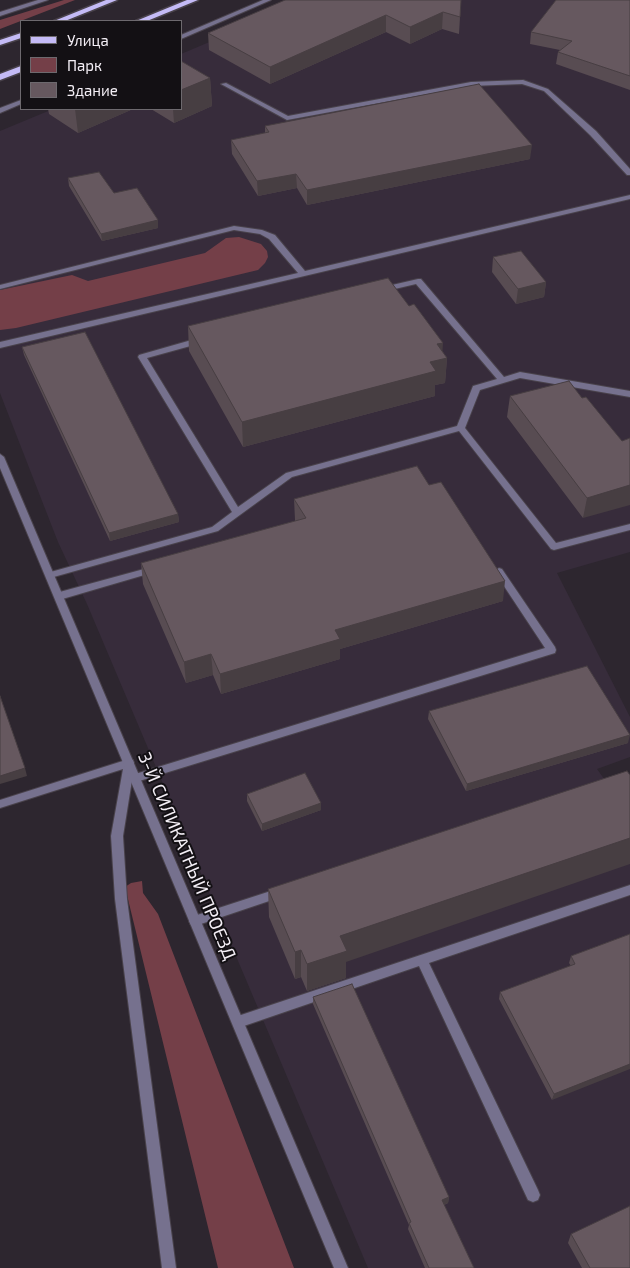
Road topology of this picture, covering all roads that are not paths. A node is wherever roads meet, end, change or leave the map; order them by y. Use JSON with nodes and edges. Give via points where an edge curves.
{"nodes":[{"id":1,"x":45,"y":0,"type":"edge"},
{"id":2,"x":113,"y":0,"type":"edge"},
{"id":3,"x":194,"y":0,"type":"edge"},
{"id":4,"x":268,"y":0,"type":"edge"},
{"id":5,"x":0,"y":14,"type":"edge"},
{"id":6,"x":61,"y":20,"type":"edge"},
{"id":7,"x":143,"y":20,"type":"edge"},
{"id":8,"x":20,"y":35,"type":"edge"},
{"id":9,"x":182,"y":37,"type":"edge"},
{"id":10,"x":0,"y":44,"type":"edge"},
{"id":11,"x":19,"y":69,"type":"edge"},
{"id":12,"x":0,"y":77,"type":"edge"},
{"id":13,"x":224,"y":84,"type":"dead end"},
{"id":14,"x":20,"y":102,"type":"edge"},
{"id":15,"x":0,"y":111,"type":"edge"},
{"id":16,"x":630,"y":173,"type":"edge"},
{"id":17,"x":630,"y":197,"type":"edge"},
{"id":18,"x":302,"y":273,"type":"junction"},
{"id":19,"x":0,"y":287,"type":"edge"},
{"id":20,"x":370,"y":294,"type":"edge"},
{"id":21,"x":208,"y":338,"type":"edge"},
{"id":22,"x":0,"y":345,"type":"edge"},
{"id":23,"x":502,"y":380,"type":"junction"},
{"id":24,"x":630,"y":394,"type":"edge"},
{"id":25,"x":461,"y":428,"type":"junction"},
{"id":26,"x":0,"y":457,"type":"edge"},
{"id":27,"x":237,"y":513,"type":"junction"},
{"id":28,"x":630,"y":527,"type":"edge"},
{"id":29,"x":491,"y":559,"type":"edge"},
{"id":30,"x":166,"y":566,"type":"edge"},
{"id":31,"x":50,"y":575,"type":"junction"},
{"id":32,"x":59,"y":596,"type":"junction"},
{"id":33,"x":129,"y":762,"type":"junction"},
{"id":34,"x":136,"y":778,"type":"junction"},
{"id":35,"x":0,"y":804,"type":"edge"},
{"id":36,"x":292,"y":889,"type":"edge"},
{"id":37,"x":630,"y":890,"type":"edge"},
{"id":38,"x":195,"y":921,"type":"junction"},
{"id":39,"x":422,"y":960,"type":"junction"},
{"id":40,"x":238,"y":1022,"type":"junction"},
{"id":41,"x":533,"y":1195,"type":"dead end"},
{"id":42,"x":170,"y":1268,"type":"edge"},
{"id":43,"x":341,"y":1268,"type":"edge"}],
"edges":[{"from":1,"to":5,"type":"street"},
{"from":2,"to":6,"type":"main road"},
{"from":3,"to":7,"type":"main road"},
{"from":4,"to":9,"type":"street"},
{"from":8,"to":10,"type":"main road"},
{"from":11,"to":12,"type":"main road"},
{"from":13,"to":16,"type":"street","via":[[287,118],[471,84],[523,82],[546,90],[593,132]]},
{"from":14,"to":15,"type":"street"},
{"from":17,"to":18,"type":"street"},
{"from":18,"to":19,"type":"street","via":[[272,237],[262,232],[234,228]]},
{"from":18,"to":22,"type":"street"},
{"from":20,"to":23,"type":"street","via":[[418,281]]},
{"from":21,"to":27,"type":"street","via":[[142,357]]},
{"from":23,"to":24,"type":"street","via":[[520,374]]},
{"from":23,"to":25,"type":"street","via":[[476,388]]},
{"from":25,"to":27,"type":"street","via":[[289,475]]},
{"from":25,"to":28,"type":"street","via":[[554,548]]},
{"from":26,"to":31,"type":"street","name":"3-Й СИЛИКАТНЫЙ ПРОЕЗД"},
{"from":27,"to":31,"type":"street","via":[[216,530]]},
{"from":29,"to":34,"type":"street","via":[[551,650]]},
{"from":30,"to":32,"type":"street"},
{"from":31,"to":32,"type":"street","name":"3-Й СИЛИКАТНЫЙ ПРОЕЗД"},
{"from":32,"to":33,"type":"street","name":"3-Й СИЛИКАТНЫЙ ПРОЕЗД"},
{"from":33,"to":34,"type":"street","name":"3-Й СИЛИКАТНЫЙ ПРОЕЗД"},
{"from":33,"to":35,"type":"street"},
{"from":33,"to":42,"type":"street","via":[[117,836],[121,899]]},
{"from":34,"to":38,"type":"street","name":"3-Й СИЛИКАТНЫЙ ПРОЕЗД"},
{"from":36,"to":38,"type":"street"},
{"from":37,"to":39,"type":"street"},
{"from":38,"to":40,"type":"street","name":"3-Й СИЛИКАТНЫЙ ПРОЕЗД"},
{"from":39,"to":40,"type":"street"},
{"from":39,"to":41,"type":"street"},
{"from":40,"to":43,"type":"street","name":"3-Й СИЛИКАТНЫЙ ПРОЕЗД"}]}
